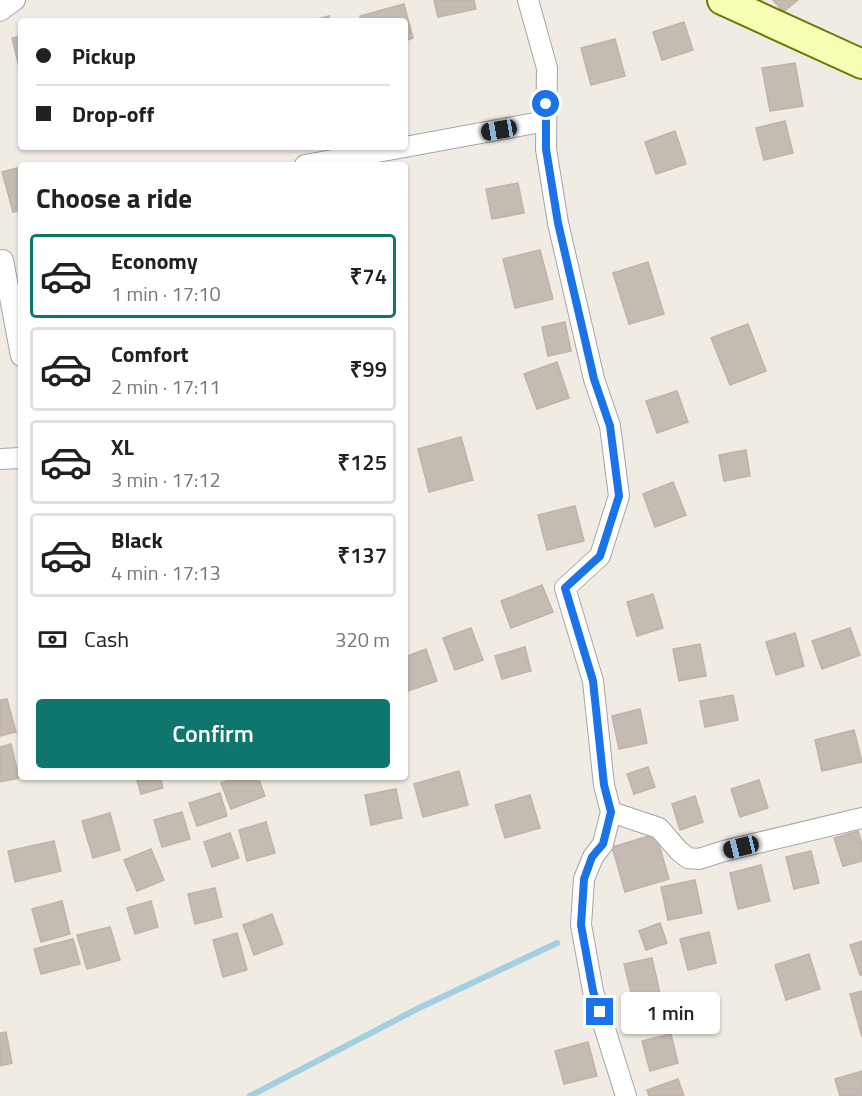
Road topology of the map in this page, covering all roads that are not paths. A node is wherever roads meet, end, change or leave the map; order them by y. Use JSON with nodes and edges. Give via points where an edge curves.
{"nodes":[{"id":1,"x":15,"y":0,"type":"edge"},
{"id":2,"x":528,"y":0,"type":"edge"},
{"id":3,"x":722,"y":0,"type":"edge"},
{"id":4,"x":0,"y":11,"type":"edge"},
{"id":5,"x":862,"y":64,"type":"edge"},
{"id":6,"x":546,"y":121,"type":"junction"},
{"id":7,"x":408,"y":146,"type":"edge"},
{"id":8,"x":388,"y":150,"type":"edge"},
{"id":9,"x":322,"y":162,"type":"edge"},
{"id":10,"x":8,"y":258,"type":"edge"},
{"id":11,"x":18,"y":333,"type":"edge"},
{"id":12,"x":18,"y":458,"type":"edge"},
{"id":13,"x":0,"y":459,"type":"edge"},
{"id":14,"x":611,"y":812,"type":"junction"},
{"id":15,"x":862,"y":818,"type":"edge"},
{"id":16,"x":626,"y":1096,"type":"edge"}],
"edges":[{"from":1,"to":4,"type":"street"},
{"from":2,"to":6,"type":"street","via":[[547,68]]},
{"from":3,"to":5,"type":"main road"},
{"from":6,"to":7,"type":"street"},
{"from":6,"to":14,"type":"street","via":[[546,149],[558,223],[594,379],[610,426],[619,496],[600,556],[565,588],[593,681],[604,785]]},
{"from":8,"to":9,"type":"street"},
{"from":10,"to":11,"type":"street"},
{"from":12,"to":13,"type":"street"},
{"from":14,"to":15,"type":"street","via":[[659,828],[688,858],[699,859]]},
{"from":14,"to":16,"type":"street","via":[[603,844],[592,857],[584,879],[581,925],[593,991]]}]}
